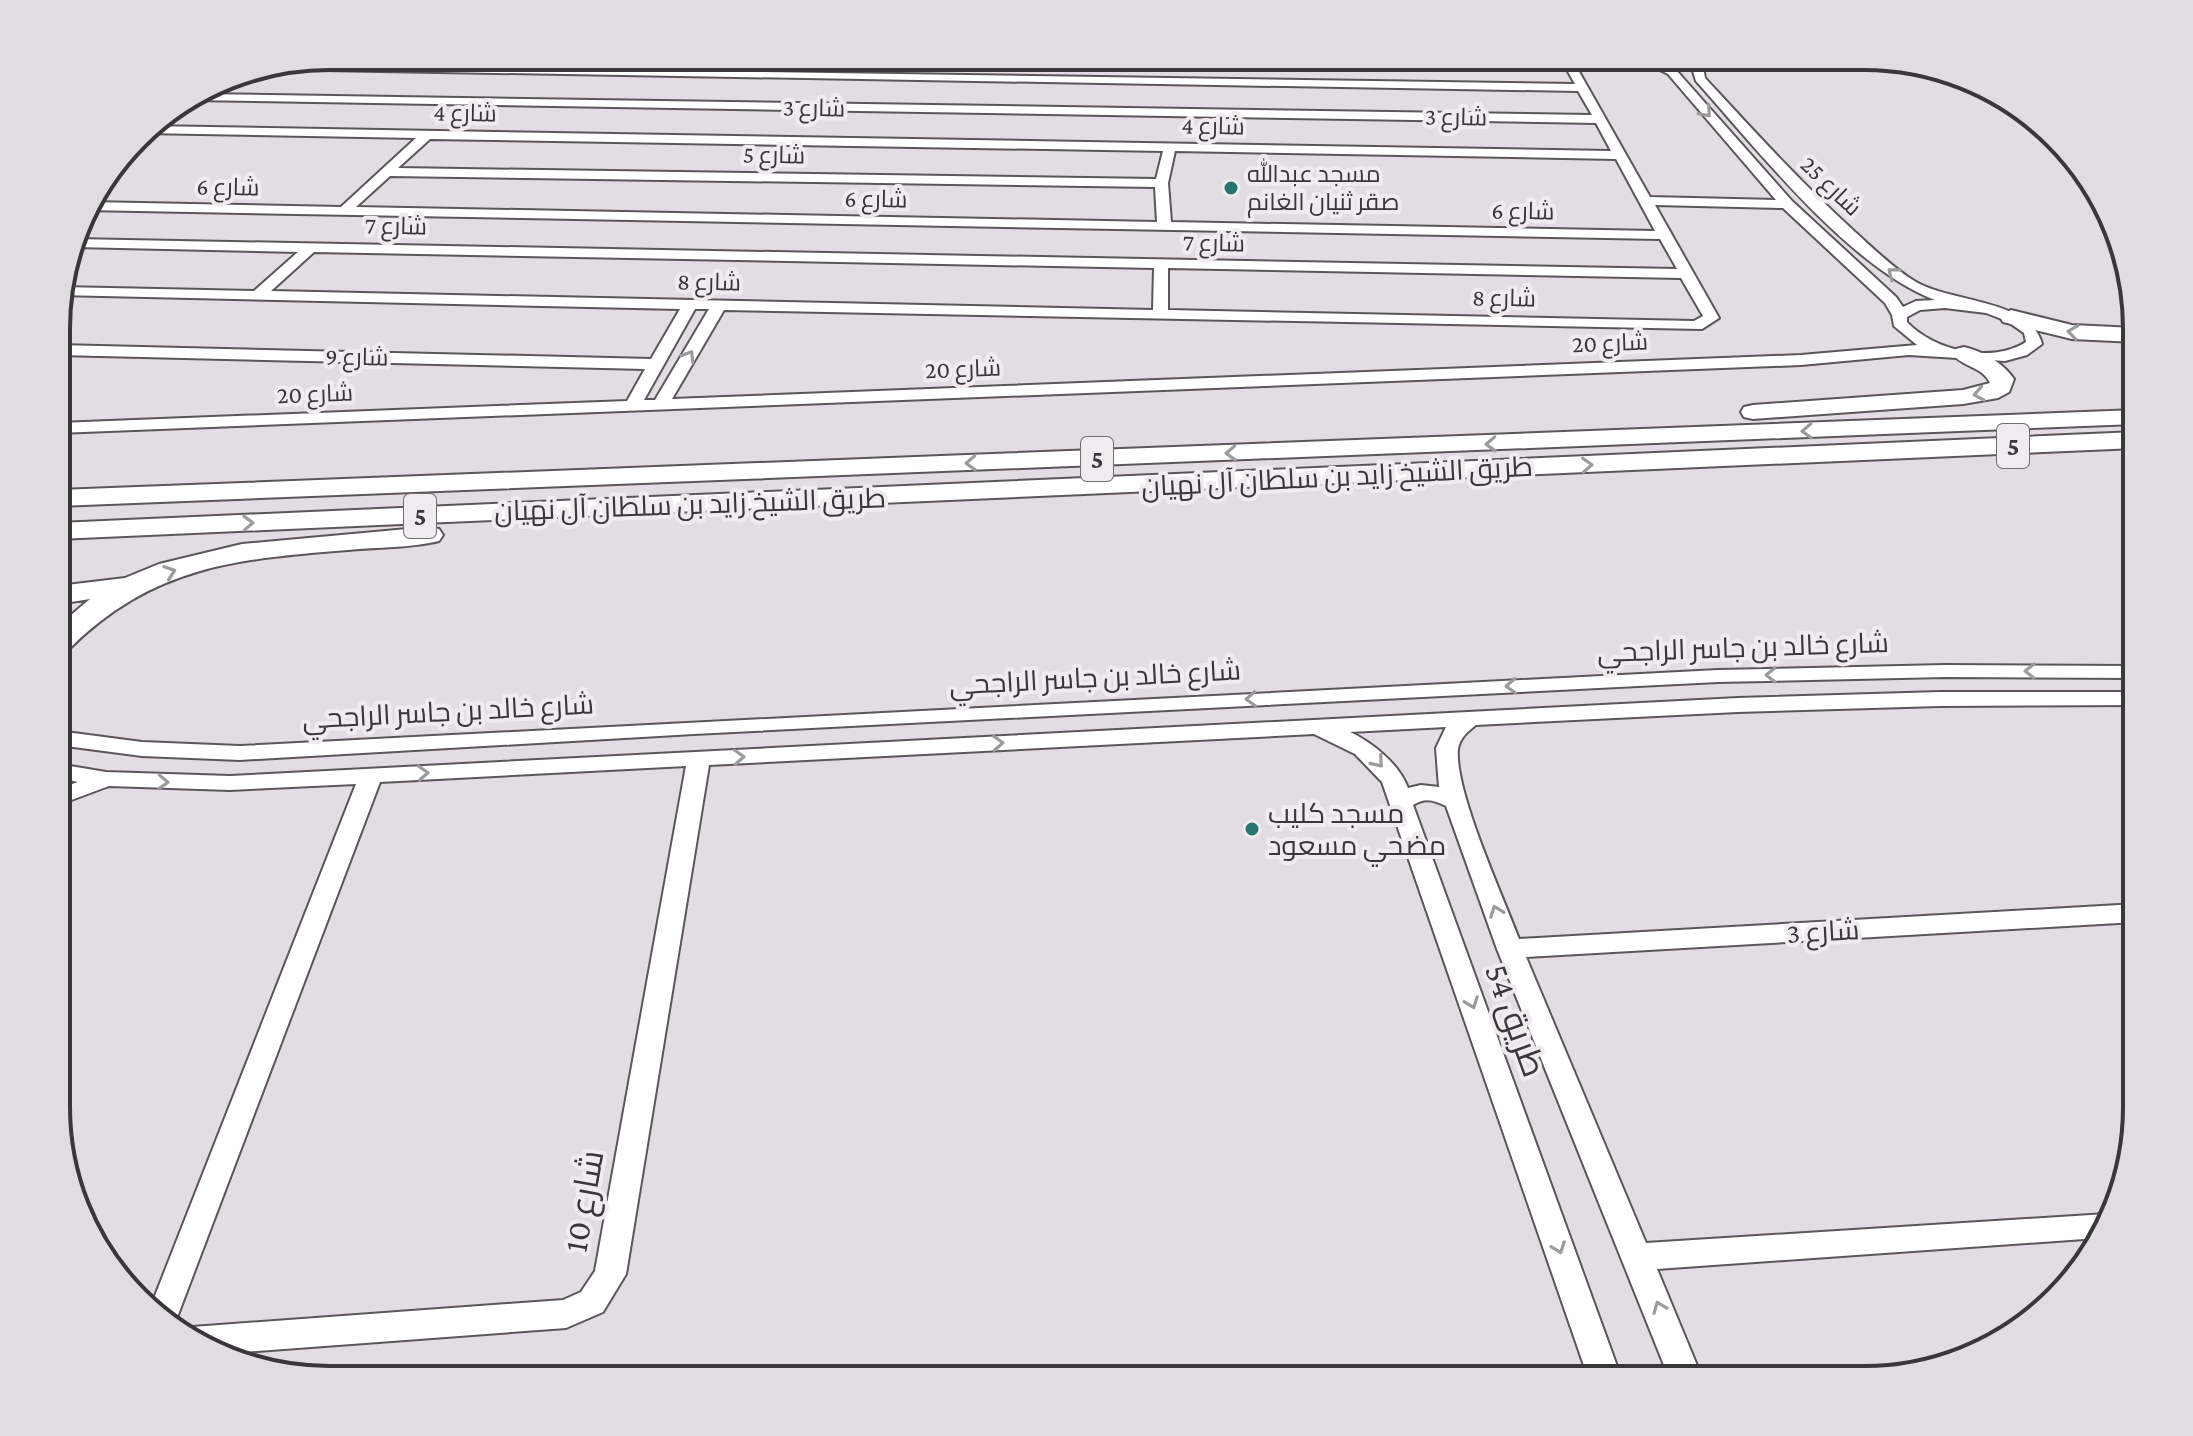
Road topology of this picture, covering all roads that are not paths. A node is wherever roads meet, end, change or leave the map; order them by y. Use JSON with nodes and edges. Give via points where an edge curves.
{"nodes":[{"id":1,"x":380,"y":70,"type":"edge"},
{"id":2,"x":1572,"y":70,"type":"edge"},
{"id":3,"x":1667,"y":70,"type":"edge"},
{"id":4,"x":1698,"y":70,"type":"edge"},
{"id":5,"x":493,"y":72,"type":"junction"},
{"id":6,"x":482,"y":82,"type":"dead end"},
{"id":7,"x":1171,"y":82,"type":"junction"},
{"id":8,"x":1582,"y":88,"type":"junction"},
{"id":9,"x":471,"y":91,"type":"dead end"},
{"id":10,"x":214,"y":97,"type":"edge"},
{"id":11,"x":461,"y":101,"type":"junction"},
{"id":12,"x":1168,"y":112,"type":"junction"},
{"id":13,"x":1599,"y":119,"type":"junction"},
{"id":14,"x":794,"y":124,"type":"junction"},
{"id":15,"x":816,"y":124,"type":"junction"},
{"id":16,"x":163,"y":130,"type":"edge"},
{"id":17,"x":427,"y":135,"type":"junction"},
{"id":18,"x":1170,"y":147,"type":"junction"},
{"id":19,"x":1620,"y":155,"type":"junction"},
{"id":20,"x":386,"y":172,"type":"junction"},
{"id":21,"x":1161,"y":183,"type":"junction"},
{"id":22,"x":1644,"y":196,"type":"junction"},
{"id":23,"x":1783,"y":199,"type":"junction"},
{"id":24,"x":102,"y":206,"type":"edge"},
{"id":25,"x":343,"y":212,"type":"junction"},
{"id":26,"x":1164,"y":226,"type":"junction"},
{"id":27,"x":1664,"y":235,"type":"junction"},
{"id":28,"x":727,"y":236,"type":"junction"},
{"id":29,"x":752,"y":236,"type":"junction"},
{"id":30,"x":85,"y":243,"type":"edge"},
{"id":31,"x":311,"y":247,"type":"junction"},
{"id":32,"x":1161,"y":264,"type":"junction"},
{"id":33,"x":1685,"y":274,"type":"junction"},
{"id":34,"x":73,"y":291,"type":"edge"},
{"id":35,"x":258,"y":295,"type":"junction"},
{"id":36,"x":1963,"y":305,"type":"junction"},
{"id":37,"x":689,"y":306,"type":"junction"},
{"id":38,"x":719,"y":306,"type":"junction"},
{"id":39,"x":1160,"y":315,"type":"junction"},
{"id":40,"x":2011,"y":317,"type":"junction"},
{"id":41,"x":1900,"y":321,"type":"junction"},
{"id":42,"x":2122,"y":334,"type":"edge"},
{"id":43,"x":70,"y":350,"type":"edge"},
{"id":44,"x":1954,"y":352,"type":"junction"},
{"id":45,"x":1869,"y":353,"type":"junction"},
{"id":46,"x":656,"y":364,"type":"junction"},
{"id":47,"x":2122,"y":402,"type":"edge"},
{"id":48,"x":660,"y":405,"type":"junction"},
{"id":49,"x":632,"y":406,"type":"junction"},
{"id":50,"x":2122,"y":418,"type":"edge"},
{"id":51,"x":70,"y":428,"type":"edge"},
{"id":52,"x":1867,"y":429,"type":"junction"},
{"id":53,"x":1598,"y":440,"type":"junction"},
{"id":54,"x":2122,"y":441,"type":"edge"},
{"id":55,"x":1889,"y":452,"type":"junction"},
{"id":56,"x":2122,"y":454,"type":"edge"},
{"id":57,"x":70,"y":498,"type":"edge"},
{"id":58,"x":782,"y":500,"type":"junction"},
{"id":59,"x":70,"y":530,"type":"edge"},
{"id":60,"x":135,"y":584,"type":"junction"},
{"id":61,"x":70,"y":593,"type":"edge"},
{"id":62,"x":70,"y":632,"type":"edge"},
{"id":63,"x":1945,"y":671,"type":"junction"},
{"id":64,"x":2084,"y":671,"type":"junction"},
{"id":65,"x":2122,"y":672,"type":"edge"},
{"id":66,"x":1940,"y":699,"type":"junction"},
{"id":67,"x":2107,"y":699,"type":"junction"},
{"id":68,"x":2122,"y":699,"type":"edge"},
{"id":69,"x":886,"y":718,"type":"junction"},
{"id":70,"x":1470,"y":719,"type":"junction"},
{"id":71,"x":819,"y":722,"type":"junction"},
{"id":72,"x":1311,"y":727,"type":"junction"},
{"id":73,"x":70,"y":740,"type":"edge"},
{"id":74,"x":884,"y":749,"type":"junction"},
{"id":75,"x":816,"y":752,"type":"junction"},
{"id":76,"x":699,"y":759,"type":"junction"},
{"id":77,"x":70,"y":773,"type":"edge"},
{"id":78,"x":371,"y":776,"type":"junction"},
{"id":79,"x":106,"y":779,"type":"junction"},
{"id":80,"x":70,"y":793,"type":"edge"},
{"id":81,"x":1456,"y":802,"type":"junction"},
{"id":82,"x":1401,"y":803,"type":"junction"},
{"id":83,"x":2122,"y":914,"type":"edge"},
{"id":84,"x":1510,"y":949,"type":"junction"},
{"id":85,"x":2093,"y":1226,"type":"edge"},
{"id":86,"x":1639,"y":1257,"type":"junction"},
{"id":87,"x":166,"y":1308,"type":"edge"},
{"id":88,"x":216,"y":1339,"type":"edge"},
{"id":89,"x":1601,"y":1365,"type":"edge"},
{"id":90,"x":1681,"y":1365,"type":"edge"}],
"edges":[{"from":1,"to":5,"type":"street"},
{"from":2,"to":8,"type":"street","name":"شارع 8"},
{"from":3,"to":23,"type":"street","name":"شارع 25","one_way":true},
{"from":36,"to":4,"type":"street","name":"شارع 25","one_way":true,"via":[[1912,286],[1876,259],[1789,177],[1700,79]]},
{"from":5,"to":6,"type":"street"},
{"from":5,"to":7,"type":"street","via":[[823,70]]},
{"from":7,"to":8,"type":"street"},
{"from":7,"to":12,"type":"street"},
{"from":8,"to":13,"type":"street","name":"شارع 8"},
{"from":9,"to":11,"type":"street"},
{"from":10,"to":11,"type":"street","name":"شارع 3"},
{"from":11,"to":14,"type":"street","name":"شارع 3"},
{"from":12,"to":13,"type":"street","name":"شارع 3"},
{"from":12,"to":15,"type":"street","name":"شارع 3"},
{"from":13,"to":19,"type":"street","name":"شارع 8"},
{"from":14,"to":15,"type":"street","name":"شارع 4"},
{"from":14,"to":15,"type":"street","name":"شارع 3"},
{"from":14,"to":17,"type":"street","name":"شارع 4"},
{"from":15,"to":18,"type":"street","name":"شارع 4"},
{"from":16,"to":17,"type":"street","name":"شارع 4"},
{"from":17,"to":20,"type":"street"},
{"from":18,"to":19,"type":"street","name":"شارع 4"},
{"from":18,"to":21,"type":"street"},
{"from":19,"to":22,"type":"street","name":"شارع 8"},
{"from":20,"to":21,"type":"street","name":"شارع 5"},
{"from":20,"to":25,"type":"street"},
{"from":21,"to":26,"type":"street"},
{"from":22,"to":23,"type":"street"},
{"from":22,"to":27,"type":"street","name":"شارع 8"},
{"from":23,"to":41,"type":"street","name":"شارع 25","via":[[1888,296]]},
{"from":24,"to":25,"type":"street","name":"شارع 6"},
{"from":25,"to":28,"type":"street","name":"شارع 6"},
{"from":26,"to":27,"type":"street","name":"شارع 6"},
{"from":26,"to":29,"type":"street","name":"شارع 6"},
{"from":27,"to":33,"type":"street","name":"شارع 8"},
{"from":28,"to":29,"type":"street","name":"شارع 7"},
{"from":28,"to":29,"type":"street","name":"شارع 6"},
{"from":28,"to":31,"type":"street","name":"شارع 7"},
{"from":29,"to":32,"type":"street","name":"شارع 7"},
{"from":30,"to":31,"type":"street","name":"شارع 7"},
{"from":31,"to":35,"type":"street"},
{"from":32,"to":33,"type":"street","name":"شارع 7"},
{"from":32,"to":39,"type":"street"},
{"from":33,"to":39,"type":"street","name":"شارع 8","via":[[1711,318],[1707,324]]},
{"from":34,"to":35,"type":"street","name":"شارع 8"},
{"from":35,"to":37,"type":"street","name":"شارع 8"},
{"from":36,"to":40,"type":"street"},
{"from":36,"to":41,"type":"street","via":[[1924,304],[1909,308]]},
{"from":37,"to":38,"type":"street","name":"شارع 8"},
{"from":37,"to":46,"type":"street"},
{"from":38,"to":39,"type":"street","name":"شارع 8"},
{"from":48,"to":38,"type":"street","one_way":true},
{"from":42,"to":40,"type":"highway","one_way":true,"via":[[2072,332]]},
{"from":40,"to":44,"type":"street","name":"شارع 20","via":[[2034,335],[2031,348],[2010,356]]},
{"from":41,"to":44,"type":"street","via":[[1920,341]]},
{"from":41,"to":45,"type":"street","via":[[1888,343]]},
{"from":43,"to":46,"type":"street","name":"شارع 9"},
{"from":44,"to":45,"type":"street","name":"شارع 20"},
{"from":44,"to":53,"type":"highway","one_way":true,"via":[[1992,368],[2002,379],[2001,387],[1963,397],[1704,417]]},
{"from":45,"to":48,"type":"street","name":"شارع 20"},
{"from":46,"to":49,"type":"street"},
{"from":47,"to":52,"type":"highway"},
{"from":48,"to":49,"type":"street","name":"شارع 20"},
{"from":49,"to":51,"type":"street","name":"شارع 20"},
{"from":50,"to":52,"type":"highway","name":"طريق الشيخ زايد بن سلطان آل نهيان","number":"5"},
{"from":52,"to":53,"type":"highway","name":"طريق الشيخ زايد بن سلطان آل نهيان","number":"5","one_way":true},
{"from":53,"to":57,"type":"highway","name":"طريق الشيخ زايد بن سلطان آل نهيان","number":"5","one_way":true},
{"from":54,"to":55,"type":"highway","name":"طريق الشيخ زايد بن سلطان آل نهيان","number":"5"},
{"from":55,"to":56,"type":"highway"},
{"from":58,"to":55,"type":"highway","name":"طريق الشيخ زايد بن سلطان آل نهيان","number":"5","one_way":true},
{"from":59,"to":58,"type":"highway","name":"طريق الشيخ زايد بن سلطان آل نهيان","number":"5","one_way":true},
{"from":60,"to":58,"type":"highway","one_way":true,"via":[[230,555]]},
{"from":60,"to":61,"type":"highway"},
{"from":60,"to":62,"type":"highway"},
{"from":64,"to":63,"type":"street","name":"شارع خالد بن جاسر الراجحي","one_way":true},
{"from":63,"to":66,"type":"street","via":[[1960,676],[1970,689]]},
{"from":63,"to":69,"type":"street","name":"شارع خالد بن جاسر الراجحي","one_way":true,"via":[[1687,678]]},
{"from":64,"to":65,"type":"street","name":"شارع خالد بن جاسر الراجحي"},
{"from":64,"to":67,"type":"street","via":[[2084,687]]},
{"from":66,"to":67,"type":"street","name":"شارع خالد بن جاسر الراجحي"},
{"from":66,"to":70,"type":"street","name":"شارع خالد بن جاسر الراجحي"},
{"from":67,"to":68,"type":"street","name":"شارع خالد بن جاسر الراجحي"},
{"from":69,"to":71,"type":"street","name":"شارع خالد بن جاسر الراجحي"},
{"from":69,"to":74,"type":"street","via":[[873,737]]},
{"from":70,"to":72,"type":"street","name":"شارع خالد بن جاسر الراجحي"},
{"from":70,"to":81,"type":"street","name":"طريق 54","via":[[1453,732],[1447,748],[1448,780]]},
{"from":71,"to":73,"type":"street","name":"شارع خالد بن جاسر الراجحي","via":[[240,753]]},
{"from":71,"to":75,"type":"street","via":[[828,733]]},
{"from":74,"to":72,"type":"street","name":"شارع خالد بن جاسر الراجحي","one_way":true},
{"from":72,"to":82,"type":"street","name":"طريق 54","one_way":true,"via":[[1347,737],[1367,750],[1393,780]]},
{"from":74,"to":75,"type":"street","name":"شارع خالد بن جاسر الراجحي"},
{"from":76,"to":75,"type":"street","name":"شارع خالد بن جاسر الراجحي","one_way":true},
{"from":78,"to":76,"type":"street","name":"شارع خالد بن جاسر الراجحي","one_way":true},
{"from":76,"to":88,"type":"street","name":"شارع 10","via":[[610,1274],[592,1302],[566,1314]]},
{"from":77,"to":79,"type":"street","name":"شارع خالد بن جاسر الراجحي"},
{"from":79,"to":78,"type":"street","name":"شارع خالد بن جاسر الراجحي","one_way":true,"via":[[230,783]]},
{"from":78,"to":87,"type":"street"},
{"from":79,"to":80,"type":"street"},
{"from":81,"to":82,"type":"street","via":[[1419,792]]},
{"from":84,"to":81,"type":"street","name":"طريق 54","one_way":true},
{"from":82,"to":89,"type":"street","name":"طريق 54","one_way":true},
{"from":83,"to":84,"type":"street","name":"شارع 3"},
{"from":84,"to":86,"type":"street","name":"طريق 54"},
{"from":85,"to":86,"type":"street"},
{"from":90,"to":86,"type":"street","name":"طريق 54","one_way":true}]}
